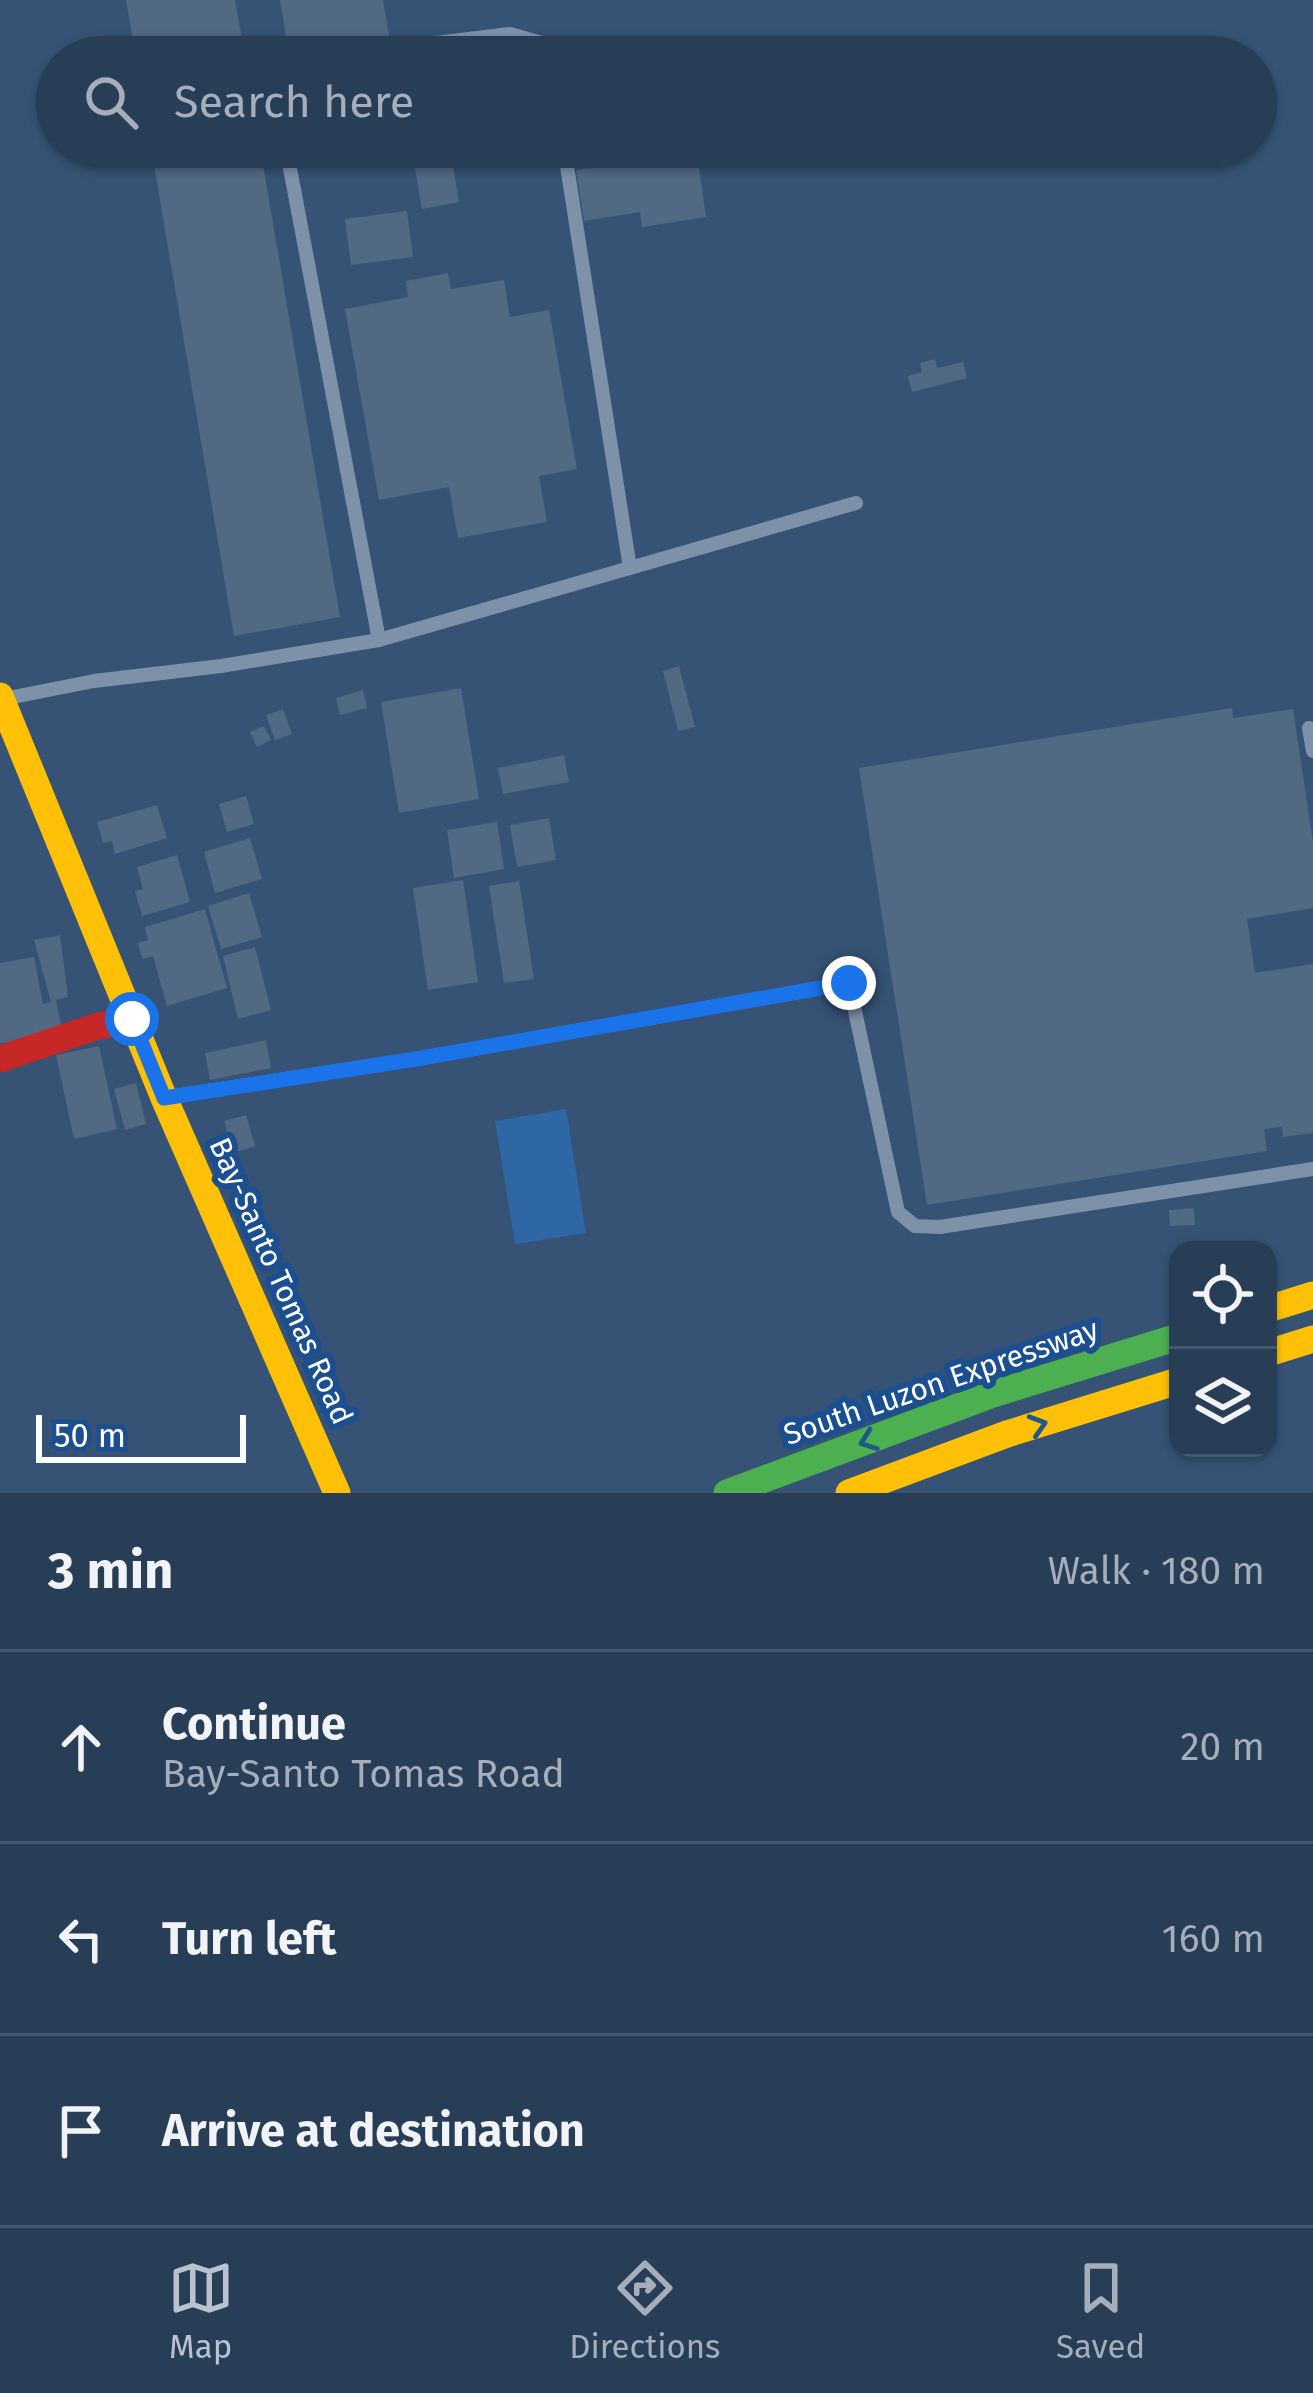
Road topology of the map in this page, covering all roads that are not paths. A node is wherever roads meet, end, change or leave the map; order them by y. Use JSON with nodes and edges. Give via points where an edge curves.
{"nodes":[{"id":1,"x":290,"y":168,"type":"edge"},
{"id":2,"x":567,"y":168,"type":"edge"},
{"id":3,"x":856,"y":503,"type":"dead end"},
{"id":4,"x":630,"y":568,"type":"junction"},
{"id":5,"x":379,"y":640,"type":"junction"},
{"id":6,"x":1,"y":698,"type":"edge"},
{"id":7,"x":1309,"y":728,"type":"dead end"},
{"id":8,"x":1313,"y":752,"type":"edge"},
{"id":9,"x":132,"y":1019,"type":"junction"},
{"id":10,"x":0,"y":1059,"type":"edge"},
{"id":11,"x":164,"y":1098,"type":"junction"},
{"id":12,"x":1313,"y":1169,"type":"edge"},
{"id":13,"x":1313,"y":1295,"type":"edge"},
{"id":14,"x":1277,"y":1306,"type":"edge"},
{"id":15,"x":1169,"y":1340,"type":"edge"},
{"id":16,"x":1313,"y":1340,"type":"edge"},
{"id":17,"x":1277,"y":1350,"type":"edge"},
{"id":18,"x":1169,"y":1384,"type":"edge"},
{"id":19,"x":337,"y":1493,"type":"edge"},
{"id":20,"x":728,"y":1493,"type":"edge"},
{"id":21,"x":849,"y":1493,"type":"edge"}],
"edges":[{"from":1,"to":5,"type":"lane"},
{"from":2,"to":4,"type":"lane"},
{"from":3,"to":4,"type":"lane"},
{"from":4,"to":5,"type":"lane"},
{"from":5,"to":6,"type":"lane"},
{"from":6,"to":9,"type":"main road","name":"Bay-Santo Tomas Road"},
{"from":7,"to":8,"type":"lane"},
{"from":9,"to":10,"type":"main road"},
{"from":9,"to":11,"type":"main road","name":"Bay-Santo Tomas Road"},
{"from":11,"to":12,"type":"lane","via":[[849,983],[898,1212],[915,1226]]},
{"from":11,"to":19,"type":"main road","name":"Bay-Santo Tomas Road"},
{"from":13,"to":14,"type":"main road"},
{"from":15,"to":20,"type":"main road","name":"South Luzon Expressway","one_way":true,"via":[[993,1394]]},
{"from":16,"to":17,"type":"main road"},
{"from":21,"to":18,"type":"main road","one_way":true}]}
